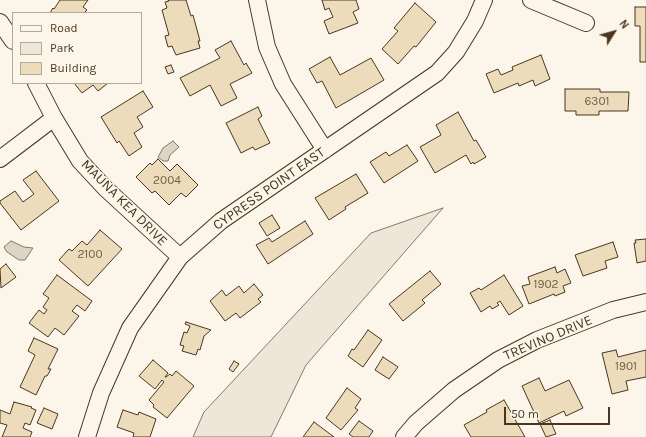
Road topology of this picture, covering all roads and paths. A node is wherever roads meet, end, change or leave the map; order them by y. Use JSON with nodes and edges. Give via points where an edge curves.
{"nodes":[{"id":1,"x":257,"y":0,"type":"edge"},
{"id":2,"x":484,"y":0,"type":"edge"},
{"id":3,"x":531,"y":0,"type":"edge"},
{"id":4,"x":0,"y":22,"type":"edge"},
{"id":5,"x":586,"y":23,"type":"dead end"},
{"id":6,"x":12,"y":40,"type":"edge"},
{"id":7,"x":37,"y":84,"type":"edge"},
{"id":8,"x":54,"y":118,"type":"junction"},
{"id":9,"x":325,"y":150,"type":"junction"},
{"id":10,"x":0,"y":159,"type":"edge"},
{"id":11,"x":180,"y":257,"type":"junction"},
{"id":12,"x":646,"y":302,"type":"edge"},
{"id":13,"x":87,"y":437,"type":"edge"},
{"id":14,"x":404,"y":437,"type":"edge"}],
"edges":[{"from":1,"to":9,"type":"street","via":[[267,47],[283,84]]},
{"from":2,"to":9,"type":"street","name":"CYPRESS POINT EAST","via":[[475,21],[456,52],[437,73]]},
{"from":3,"to":5,"type":"street"},
{"from":4,"to":6,"type":"street"},
{"from":7,"to":8,"type":"street","name":"MAUNA KEA DRIVE"},
{"from":8,"to":10,"type":"street"},
{"from":8,"to":11,"type":"street","name":"MAUNA KEA DRIVE","via":[[80,161],[105,188]]},
{"from":9,"to":11,"type":"street","name":"CYPRESS POINT EAST","via":[[221,221]]},
{"from":11,"to":13,"type":"street","name":"CYPRESS POINT EAST","via":[[130,328],[101,393]]},
{"from":12,"to":14,"type":"street","name":"TREVINO DRIVE","via":[[613,310],[537,340],[498,360],[454,390]]}]}
